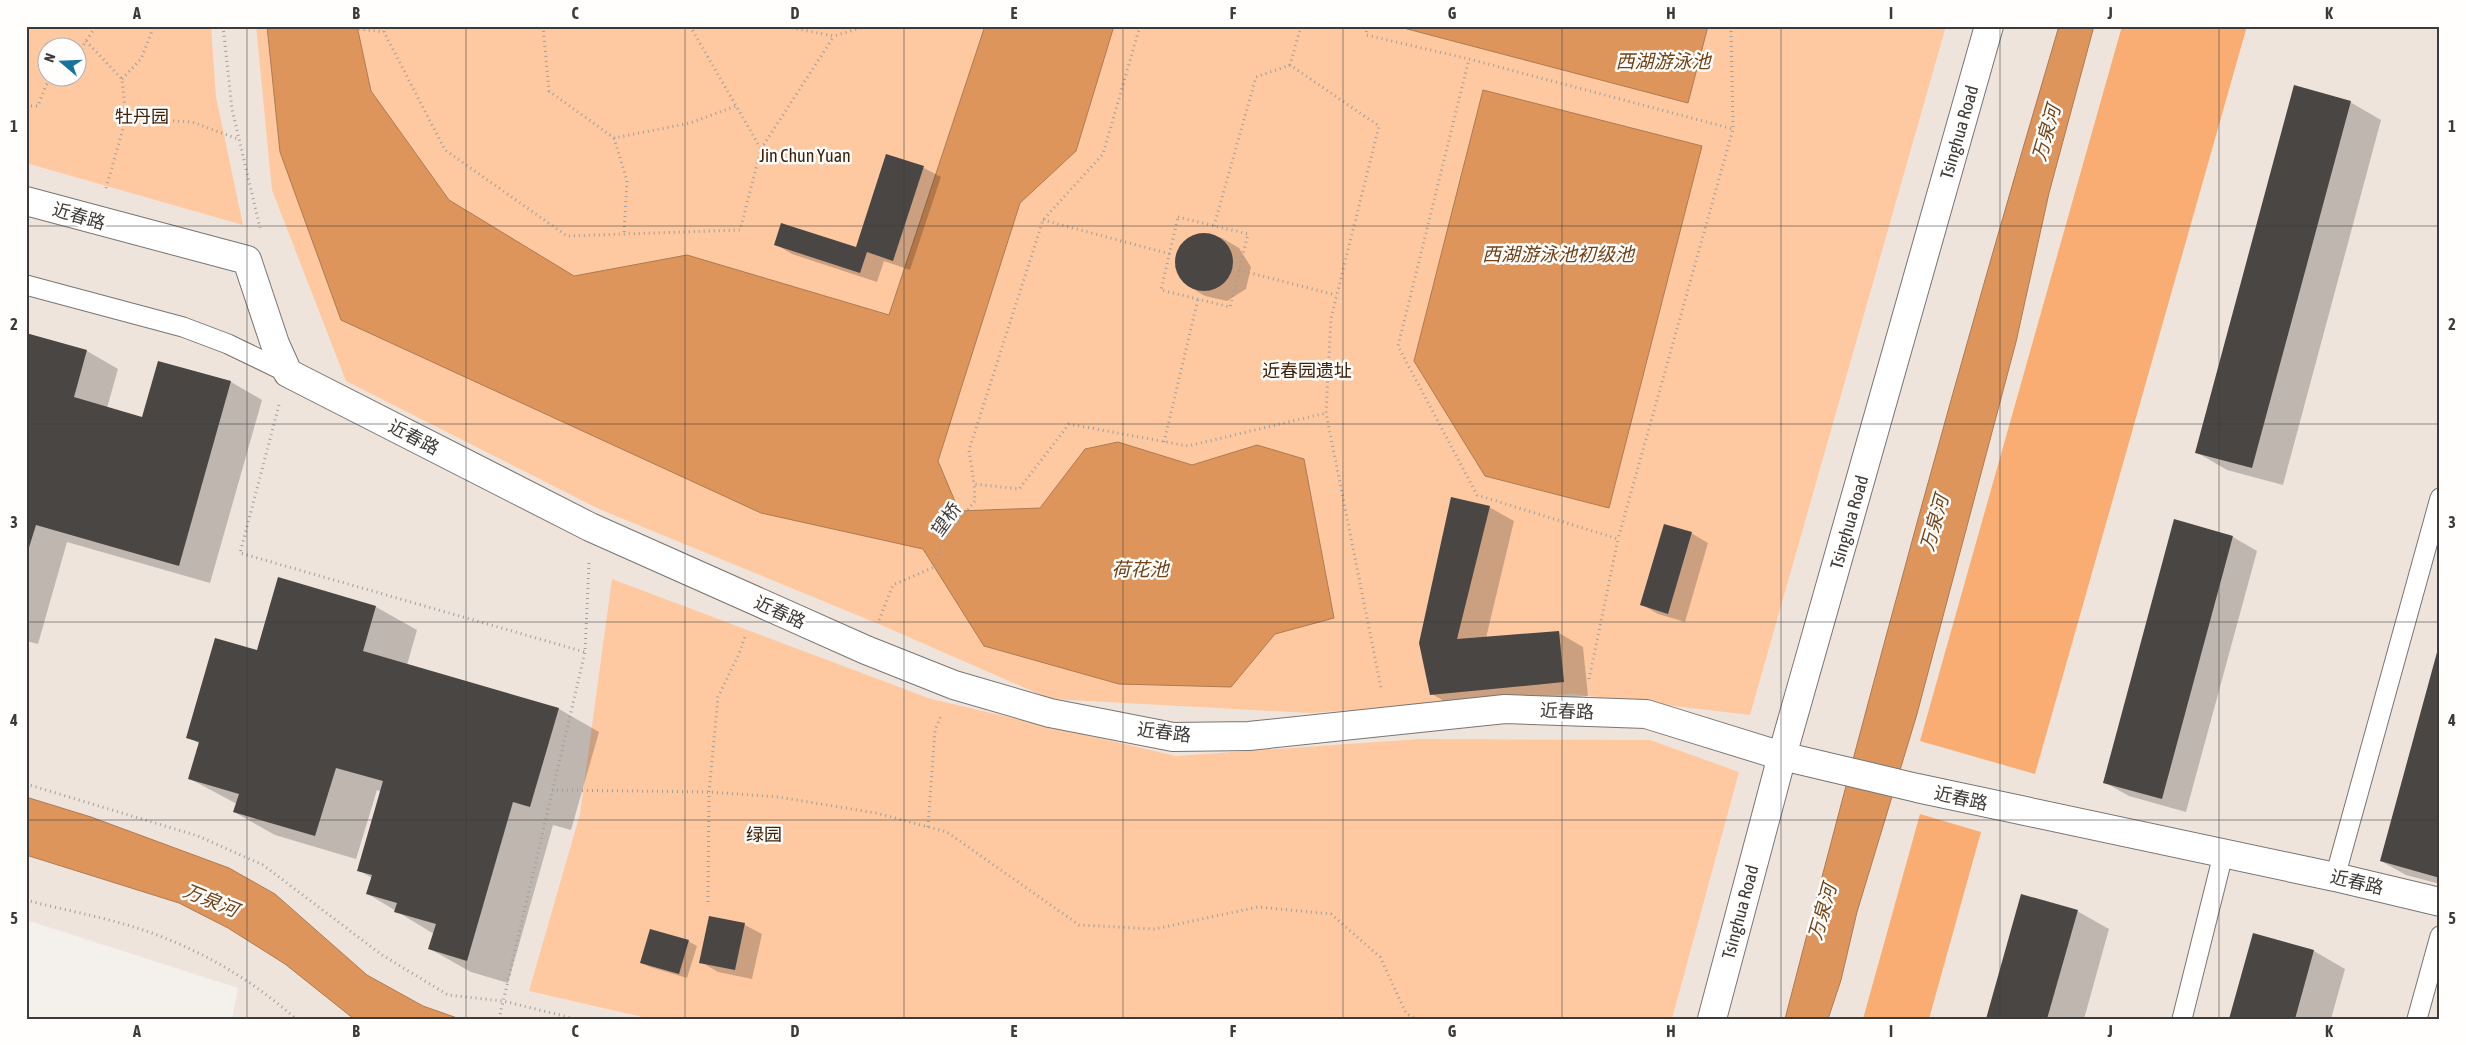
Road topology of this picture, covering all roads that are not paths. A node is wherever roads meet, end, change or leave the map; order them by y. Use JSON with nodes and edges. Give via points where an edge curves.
{"nodes":[{"id":1,"x":1989,"y":26,"type":"edge"},
{"id":2,"x":26,"y":201,"type":"edge"},
{"id":3,"x":26,"y":285,"type":"edge"},
{"id":4,"x":288,"y":373,"type":"junction"},
{"id":5,"x":2440,"y":498,"type":"edge"},
{"id":6,"x":1782,"y":756,"type":"junction"},
{"id":7,"x":2223,"y":855,"type":"junction"},
{"id":8,"x":2335,"y":877,"type":"junction"},
{"id":9,"x":2440,"y":902,"type":"edge"},
{"id":10,"x":2440,"y":936,"type":"edge"},
{"id":11,"x":1712,"y":1019,"type":"edge"},
{"id":12,"x":2182,"y":1019,"type":"edge"},
{"id":13,"x":2417,"y":1019,"type":"edge"}],
"edges":[{"from":1,"to":6,"type":"street","name":"Tsinghua Road"},
{"from":2,"to":4,"type":"street","name":"近春路","via":[[247,260]]},
{"from":3,"to":4,"type":"lane","via":[[183,327]]},
{"from":4,"to":6,"type":"street","name":"近春路","via":[[590,528],[866,650],[954,685],[1050,713],[1173,737],[1248,736],[1505,709],[1646,714]]},
{"from":5,"to":8,"type":"lane"},
{"from":6,"to":7,"type":"street","name":"近春路"},
{"from":6,"to":11,"type":"street","name":"Tsinghua Road"},
{"from":7,"to":8,"type":"street","name":"近春路"},
{"from":7,"to":12,"type":"lane"},
{"from":8,"to":9,"type":"street","name":"近春路"},
{"from":10,"to":13,"type":"lane"}]}
